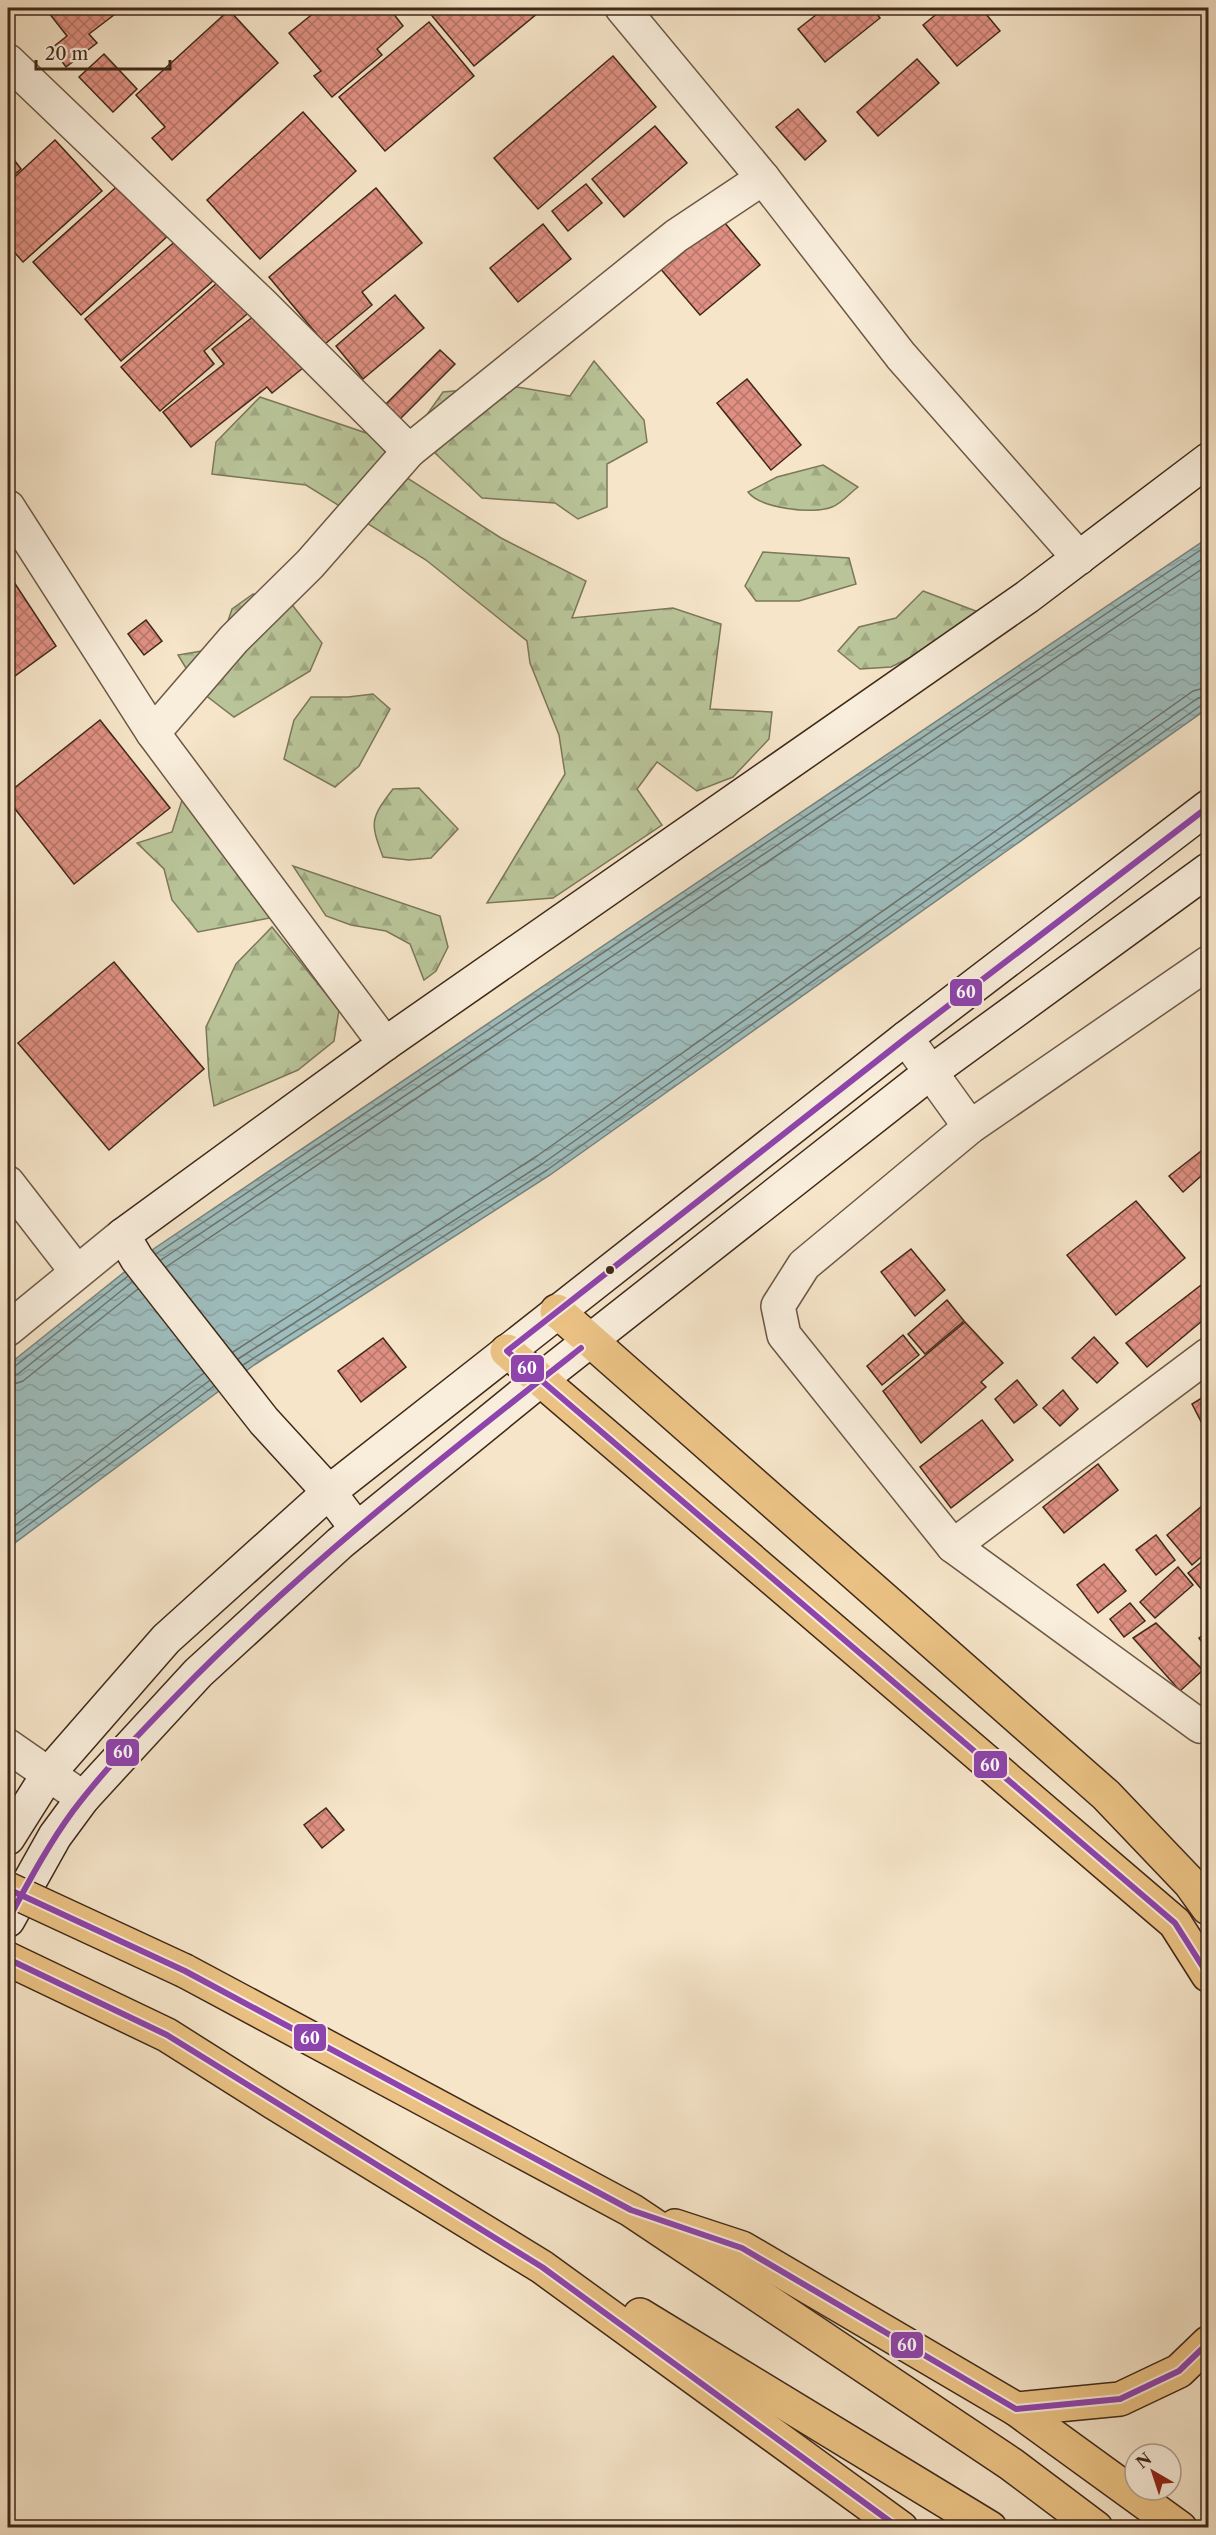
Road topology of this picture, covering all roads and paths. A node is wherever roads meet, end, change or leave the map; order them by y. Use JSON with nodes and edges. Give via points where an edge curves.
{"nodes":[{"id":1,"x":622,"y":8,"type":"edge"},
{"id":2,"x":8,"y":61,"type":"edge"},
{"id":3,"x":763,"y":178,"type":"junction"},
{"id":4,"x":409,"y":451,"type":"junction"},
{"id":5,"x":1209,"y":460,"type":"edge"},
{"id":6,"x":8,"y":507,"type":"edge"},
{"id":7,"x":1079,"y":558,"type":"junction"},
{"id":8,"x":153,"y":734,"type":"junction"},
{"id":9,"x":1209,"y":807,"type":"edge"},
{"id":10,"x":1209,"y":870,"type":"edge"},
{"id":11,"x":1209,"y":963,"type":"edge"},
{"id":12,"x":906,"y":1038,"type":"junction"},
{"id":13,"x":385,"y":1044,"type":"junction"},
{"id":14,"x":931,"y":1072,"type":"junction"},
{"id":15,"x":970,"y":1127,"type":"junction"},
{"id":16,"x":8,"y":1183,"type":"edge"},
{"id":17,"x":130,"y":1247,"type":"junction"},
{"id":18,"x":77,"y":1272,"type":"junction"},
{"id":19,"x":557,"y":1311,"type":"junction"},
{"id":20,"x":8,"y":1329,"type":"edge"},
{"id":21,"x":591,"y":1340,"type":"junction"},
{"id":22,"x":507,"y":1352,"type":"junction"},
{"id":23,"x":1209,"y":1355,"type":"edge"},
{"id":24,"x":540,"y":1380,"type":"junction"},
{"id":25,"x":328,"y":1492,"type":"junction"},
{"id":26,"x":357,"y":1529,"type":"junction"},
{"id":27,"x":953,"y":1546,"type":"junction"},
{"id":28,"x":1206,"y":1729,"type":"edge"},
{"id":29,"x":8,"y":1746,"type":"edge"},
{"id":30,"x":49,"y":1773,"type":"junction"},
{"id":31,"x":83,"y":1798,"type":"junction"},
{"id":32,"x":8,"y":1838,"type":"edge"},
{"id":33,"x":8,"y":1889,"type":"edge"},
{"id":34,"x":1209,"y":1908,"type":"edge"},
{"id":35,"x":8,"y":1920,"type":"edge"},
{"id":36,"x":8,"y":1959,"type":"edge"},
{"id":37,"x":1209,"y":1974,"type":"edge"},
{"id":38,"x":631,"y":2210,"type":"junction"},
{"id":39,"x":542,"y":2267,"type":"junction"},
{"id":40,"x":1209,"y":2343,"type":"edge"},
{"id":41,"x":1016,"y":2409,"type":"junction"},
{"id":42,"x":900,"y":2527,"type":"edge"},
{"id":43,"x":990,"y":2528,"type":"edge"},
{"id":44,"x":1096,"y":2528,"type":"edge"},
{"id":45,"x":1180,"y":2528,"type":"edge"}],
"edges":[{"from":1,"to":3,"type":"street"},
{"from":2,"to":4,"type":"street"},
{"from":3,"to":4,"type":"street","via":[[676,236]]},
{"from":3,"to":7,"type":"street","via":[[901,356]]},
{"from":4,"to":8,"type":"street","via":[[310,564],[234,639]]},
{"from":5,"to":7,"type":"street"},
{"from":6,"to":8,"type":"street"},
{"from":7,"to":13,"type":"street"},
{"from":8,"to":13,"type":"street"},
{"from":9,"to":12,"type":"street"},
{"from":10,"to":14,"type":"street"},
{"from":11,"to":15,"type":"street"},
{"from":12,"to":14,"type":"street"},
{"from":12,"to":19,"type":"street"},
{"from":13,"to":17,"type":"street"},
{"from":14,"to":15,"type":"street"},
{"from":14,"to":21,"type":"street"},
{"from":15,"to":27,"type":"street","via":[[804,1265],[778,1306],[784,1335]]},
{"from":16,"to":18,"type":"street"},
{"from":17,"to":18,"type":"street"},
{"from":17,"to":25,"type":"street","via":[[264,1421]]},
{"from":18,"to":20,"type":"street"},
{"from":19,"to":21,"type":"main road"},
{"from":19,"to":22,"type":"street"},
{"from":21,"to":24,"type":"street"},
{"from":21,"to":34,"type":"main road","via":[[1106,1795]]},
{"from":22,"to":24,"type":"main road"},
{"from":22,"to":25,"type":"street"},
{"from":23,"to":27,"type":"street"},
{"from":24,"to":26,"type":"street"},
{"from":24,"to":37,"type":"main road","via":[[1175,1923]]},
{"from":25,"to":26,"type":"street"},
{"from":25,"to":30,"type":"street","via":[[166,1639]]},
{"from":26,"to":31,"type":"street","via":[[198,1673]]},
{"from":27,"to":28,"type":"street"},
{"from":29,"to":30,"type":"street"},
{"from":30,"to":31,"type":"street"},
{"from":30,"to":32,"type":"street"},
{"from":31,"to":35,"type":"street","via":[[55,1836]]},
{"from":33,"to":38,"type":"main road","bridge":true,"via":[[184,1971]]},
{"from":36,"to":39,"type":"main road","via":[[167,2035]]},
{"from":38,"to":41,"type":"main road","via":[[742,2248]]},
{"from":38,"to":44,"type":"main road","via":[[1011,2464]]},
{"from":39,"to":42,"type":"main road"},
{"from":39,"to":43,"type":"main road","via":[[647,2318]]},
{"from":40,"to":41,"type":"main road","via":[[1179,2371],[1120,2399]]},
{"from":41,"to":45,"type":"main road"}]}
